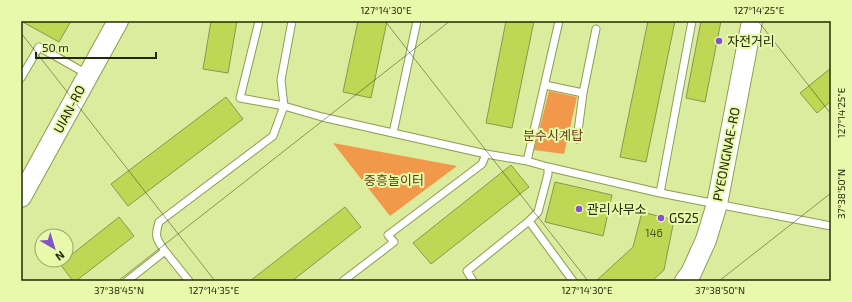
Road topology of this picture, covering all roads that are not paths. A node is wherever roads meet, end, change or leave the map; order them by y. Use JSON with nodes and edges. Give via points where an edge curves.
{"nodes":[{"id":1,"x":118,"y":21,"type":"edge"},
{"id":2,"x":259,"y":21,"type":"edge"},
{"id":3,"x":292,"y":21,"type":"edge"},
{"id":4,"x":417,"y":21,"type":"edge"},
{"id":5,"x":559,"y":21,"type":"edge"},
{"id":6,"x":692,"y":21,"type":"edge"},
{"id":7,"x":752,"y":21,"type":"edge"},
{"id":8,"x":596,"y":29,"type":"dead end"},
{"id":9,"x":87,"y":74,"type":"junction"},
{"id":10,"x":21,"y":78,"type":"edge"},
{"id":11,"x":545,"y":85,"type":"junction"},
{"id":12,"x":583,"y":93,"type":"junction"},
{"id":13,"x":284,"y":106,"type":"junction"},
{"id":14,"x":393,"y":133,"type":"junction"},
{"id":15,"x":577,"y":139,"type":"dead end"},
{"id":16,"x":486,"y":154,"type":"junction"},
{"id":17,"x":527,"y":161,"type":"junction"},
{"id":18,"x":548,"y":167,"type":"junction"},
{"id":19,"x":660,"y":193,"type":"junction"},
{"id":20,"x":21,"y":197,"type":"edge"},
{"id":21,"x":716,"y":204,"type":"junction"},
{"id":22,"x":529,"y":221,"type":"junction"},
{"id":23,"x":831,"y":226,"type":"edge"},
{"id":24,"x":165,"y":251,"type":"junction"},
{"id":25,"x":128,"y":281,"type":"edge"},
{"id":26,"x":189,"y":281,"type":"edge"},
{"id":27,"x":344,"y":281,"type":"edge"},
{"id":28,"x":473,"y":281,"type":"edge"},
{"id":29,"x":572,"y":281,"type":"edge"},
{"id":30,"x":685,"y":281,"type":"edge"}],
"edges":[{"from":1,"to":9,"type":"street","name":"UIAN-RO"},
{"from":2,"to":13,"type":"lane","via":[[240,98]]},
{"from":3,"to":13,"type":"lane","via":[[281,80]]},
{"from":4,"to":14,"type":"lane"},
{"from":5,"to":11,"type":"lane"},
{"from":6,"to":19,"type":"lane"},
{"from":7,"to":21,"type":"street","name":"PYEONGNAE-RO"},
{"from":8,"to":12,"type":"lane"},
{"from":9,"to":10,"type":"lane","via":[[39,47]]},
{"from":9,"to":20,"type":"street","name":"UIAN-RO"},
{"from":11,"to":12,"type":"lane"},
{"from":11,"to":17,"type":"lane"},
{"from":12,"to":15,"type":"lane"},
{"from":13,"to":14,"type":"lane"},
{"from":13,"to":24,"type":"lane","via":[[273,136],[159,222],[156,230],[157,240]]},
{"from":14,"to":16,"type":"lane"},
{"from":16,"to":17,"type":"lane"},
{"from":16,"to":27,"type":"lane","via":[[482,164],[388,235],[394,242]]},
{"from":17,"to":18,"type":"lane"},
{"from":18,"to":19,"type":"lane"},
{"from":18,"to":22,"type":"lane","via":[[538,212]]},
{"from":19,"to":21,"type":"lane"},
{"from":21,"to":23,"type":"lane"},
{"from":21,"to":30,"type":"street","name":"PYEONGNAE-RO","via":[[706,240]]},
{"from":22,"to":28,"type":"lane","via":[[467,271]]},
{"from":22,"to":29,"type":"lane"},
{"from":24,"to":25,"type":"lane"},
{"from":24,"to":26,"type":"lane"}]}
